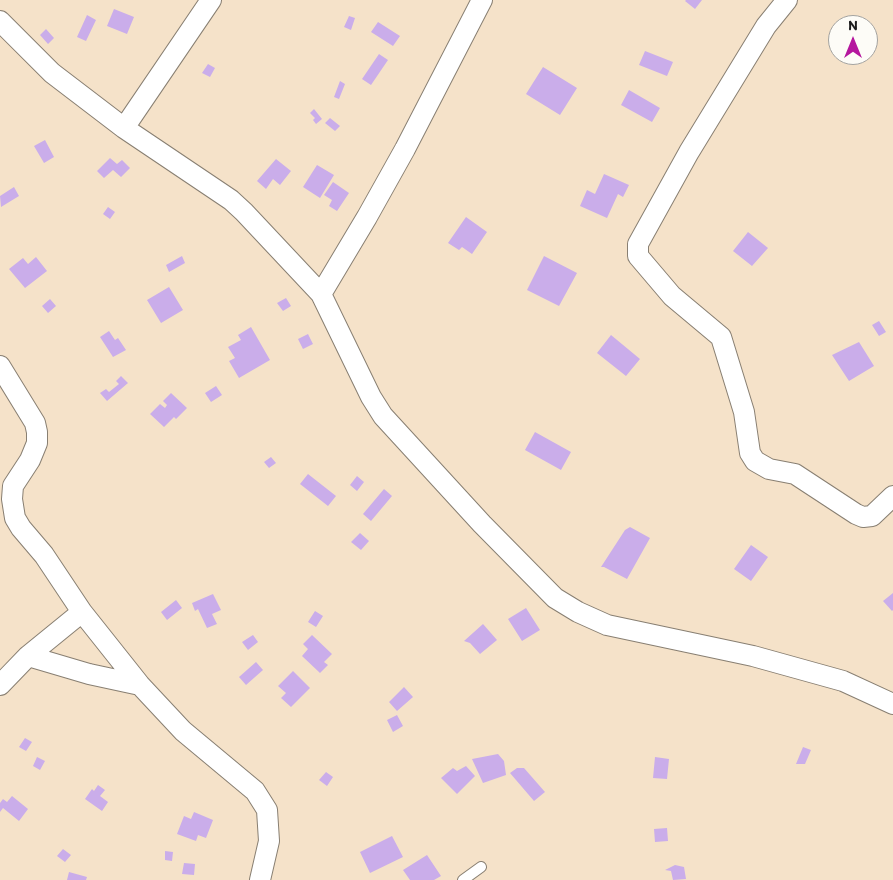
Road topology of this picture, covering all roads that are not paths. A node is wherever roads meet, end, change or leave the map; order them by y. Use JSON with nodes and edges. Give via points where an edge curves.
{"nodes":[{"id":1,"x":211,"y":0,"type":"edge"},
{"id":2,"x":482,"y":0,"type":"edge"},
{"id":3,"x":787,"y":0,"type":"edge"},
{"id":4,"x":0,"y":21,"type":"edge"},
{"id":5,"x":124,"y":128,"type":"junction"},
{"id":6,"x":321,"y":294,"type":"junction"},
{"id":7,"x":0,"y":366,"type":"edge"},
{"id":8,"x":893,"y":496,"type":"edge"},
{"id":9,"x":82,"y":612,"type":"junction"},
{"id":10,"x":28,"y":656,"type":"junction"},
{"id":11,"x":0,"y":685,"type":"edge"},
{"id":12,"x":140,"y":685,"type":"junction"},
{"id":13,"x":893,"y":704,"type":"edge"},
{"id":14,"x":481,"y":867,"type":"dead end"},
{"id":15,"x":260,"y":880,"type":"edge"},
{"id":16,"x":463,"y":880,"type":"edge"}],
"edges":[{"from":1,"to":5,"type":"street"},
{"from":2,"to":6,"type":"street","via":[[406,149]]},
{"from":3,"to":8,"type":"street","via":[[766,26],[690,152],[638,244],[638,256],[672,296],[721,337],[744,412],[750,453],[755,461],[795,474],[863,517],[872,516]]},
{"from":4,"to":5,"type":"street","via":[[52,74]]},
{"from":5,"to":6,"type":"street","via":[[231,200]]},
{"from":6,"to":13,"type":"street","via":[[383,416],[555,598],[608,625],[753,656],[843,680]]},
{"from":7,"to":9,"type":"street","via":[[37,432],[30,460],[13,486],[15,518]]},
{"from":9,"to":10,"type":"street"},
{"from":9,"to":12,"type":"street"},
{"from":10,"to":11,"type":"street"},
{"from":10,"to":12,"type":"street"},
{"from":12,"to":15,"type":"street","via":[[183,731],[255,791],[267,810],[269,841]]},
{"from":14,"to":16,"type":"lane"}]}
